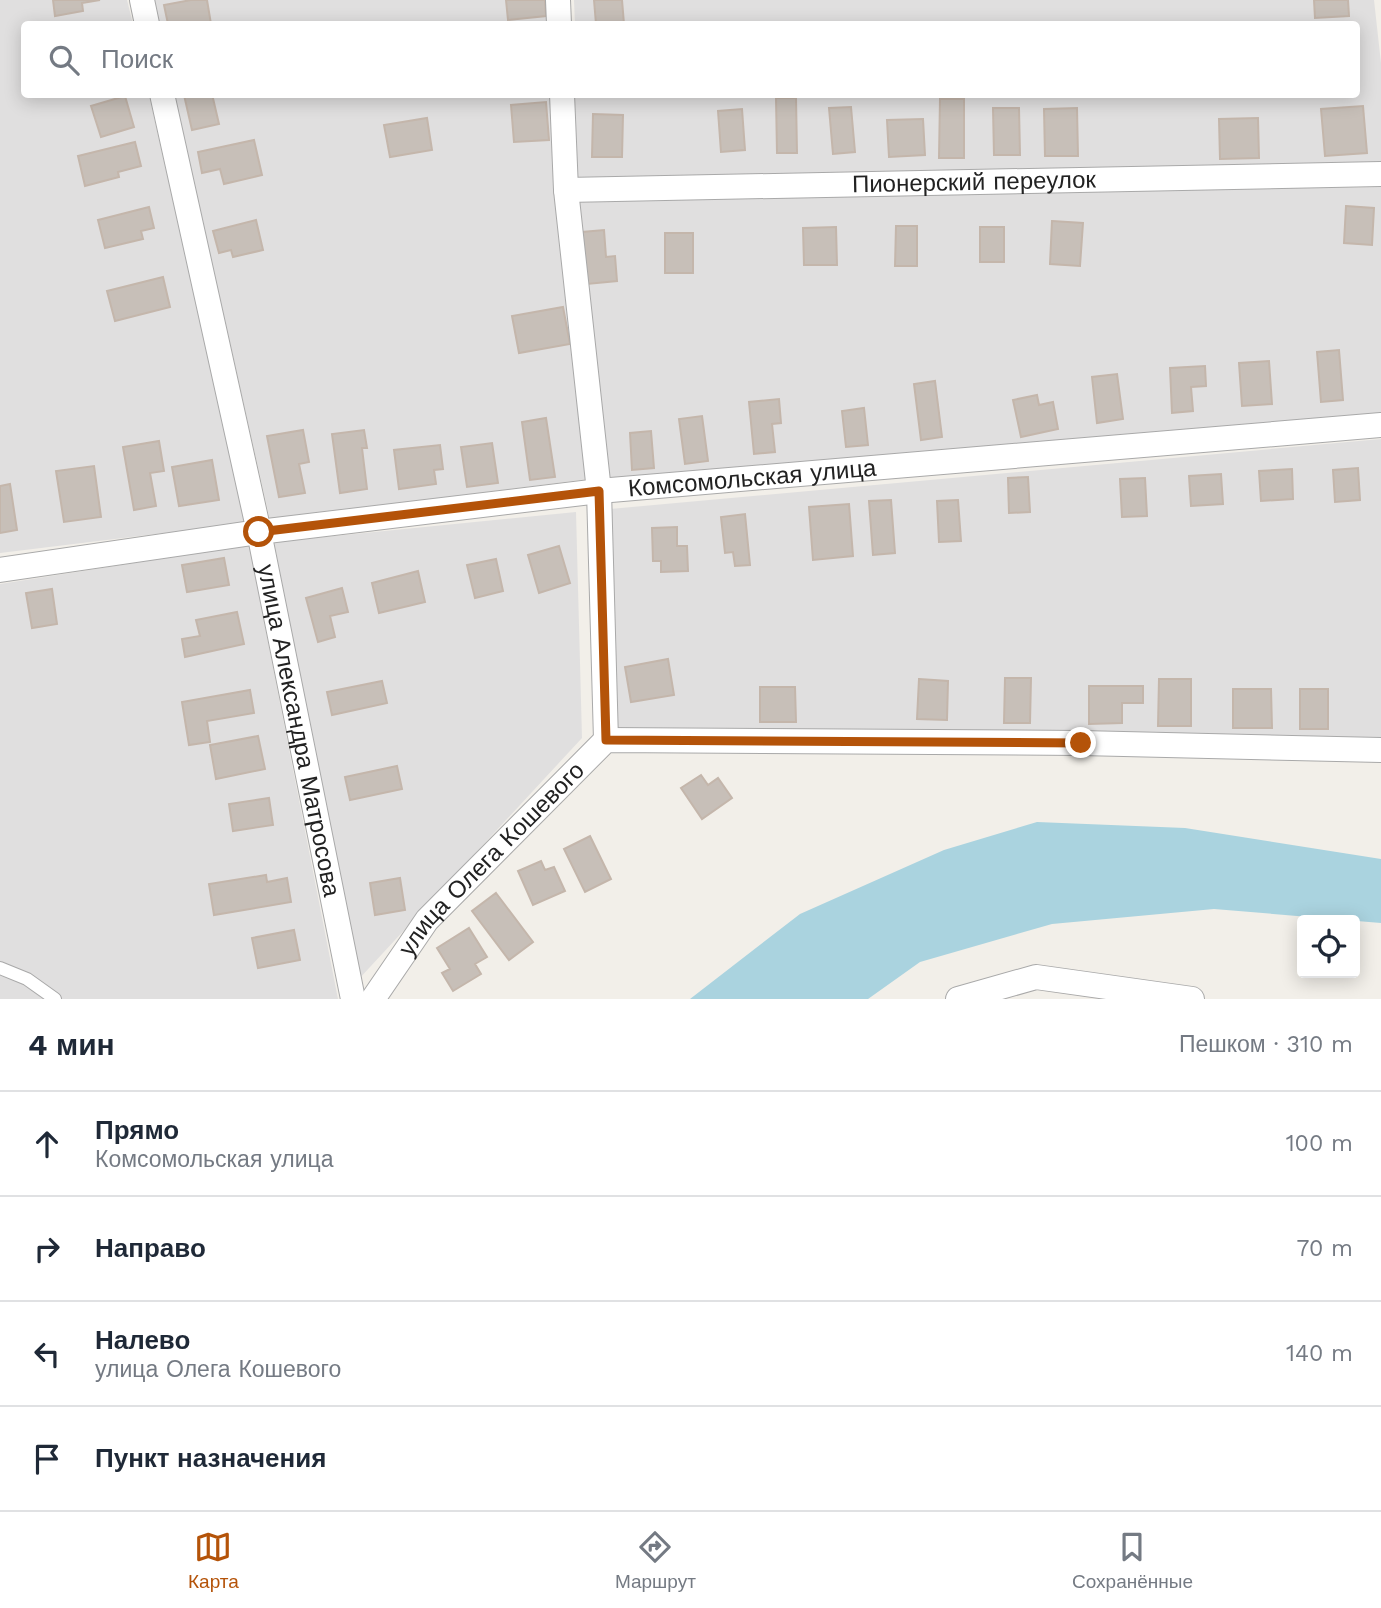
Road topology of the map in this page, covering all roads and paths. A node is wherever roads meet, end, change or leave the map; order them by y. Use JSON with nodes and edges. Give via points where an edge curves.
{"nodes":[{"id":1,"x":142,"y":0,"type":"edge"},
{"id":2,"x":558,"y":0,"type":"edge"},
{"id":3,"x":146,"y":21,"type":"edge"},
{"id":4,"x":559,"y":21,"type":"edge"},
{"id":5,"x":163,"y":98,"type":"edge"},
{"id":6,"x":562,"y":98,"type":"edge"},
{"id":7,"x":1381,"y":174,"type":"edge"},
{"id":8,"x":566,"y":190,"type":"junction"},
{"id":9,"x":1381,"y":425,"type":"edge"},
{"id":10,"x":599,"y":491,"type":"junction"},
{"id":11,"x":259,"y":532,"type":"junction"},
{"id":12,"x":0,"y":570,"type":"edge"},
{"id":13,"x":606,"y":740,"type":"junction"},
{"id":14,"x":1381,"y":750,"type":"edge"},
{"id":15,"x":0,"y":968,"type":"edge"},
{"id":16,"x":55,"y":999,"type":"edge"},
{"id":17,"x":353,"y":999,"type":"edge"},
{"id":18,"x":373,"y":999,"type":"edge"},
{"id":19,"x":958,"y":999,"type":"edge"},
{"id":20,"x":1192,"y":999,"type":"edge"}],
"edges":[{"from":1,"to":3,"type":"street"},
{"from":2,"to":4,"type":"street"},
{"from":5,"to":11,"type":"street","name":"улица Александра Матросова"},
{"from":6,"to":8,"type":"street"},
{"from":7,"to":8,"type":"street","name":"Пионерский переулок"},
{"from":8,"to":10,"type":"street"},
{"from":9,"to":10,"type":"street","name":"Комсомольская улица"},
{"from":10,"to":11,"type":"street","name":"Комсомольская улица"},
{"from":10,"to":13,"type":"street"},
{"from":11,"to":12,"type":"street","name":"Комсомольская улица"},
{"from":11,"to":17,"type":"street","name":"улица Александра Матросова"},
{"from":13,"to":14,"type":"street","name":"улица Олега Кошевого"},
{"from":13,"to":18,"type":"street","name":"улица Олега Кошевого","via":[[427,920]]},
{"from":15,"to":16,"type":"lane","via":[[27,979]]},
{"from":19,"to":20,"type":"street","via":[[1036,977]]}]}
